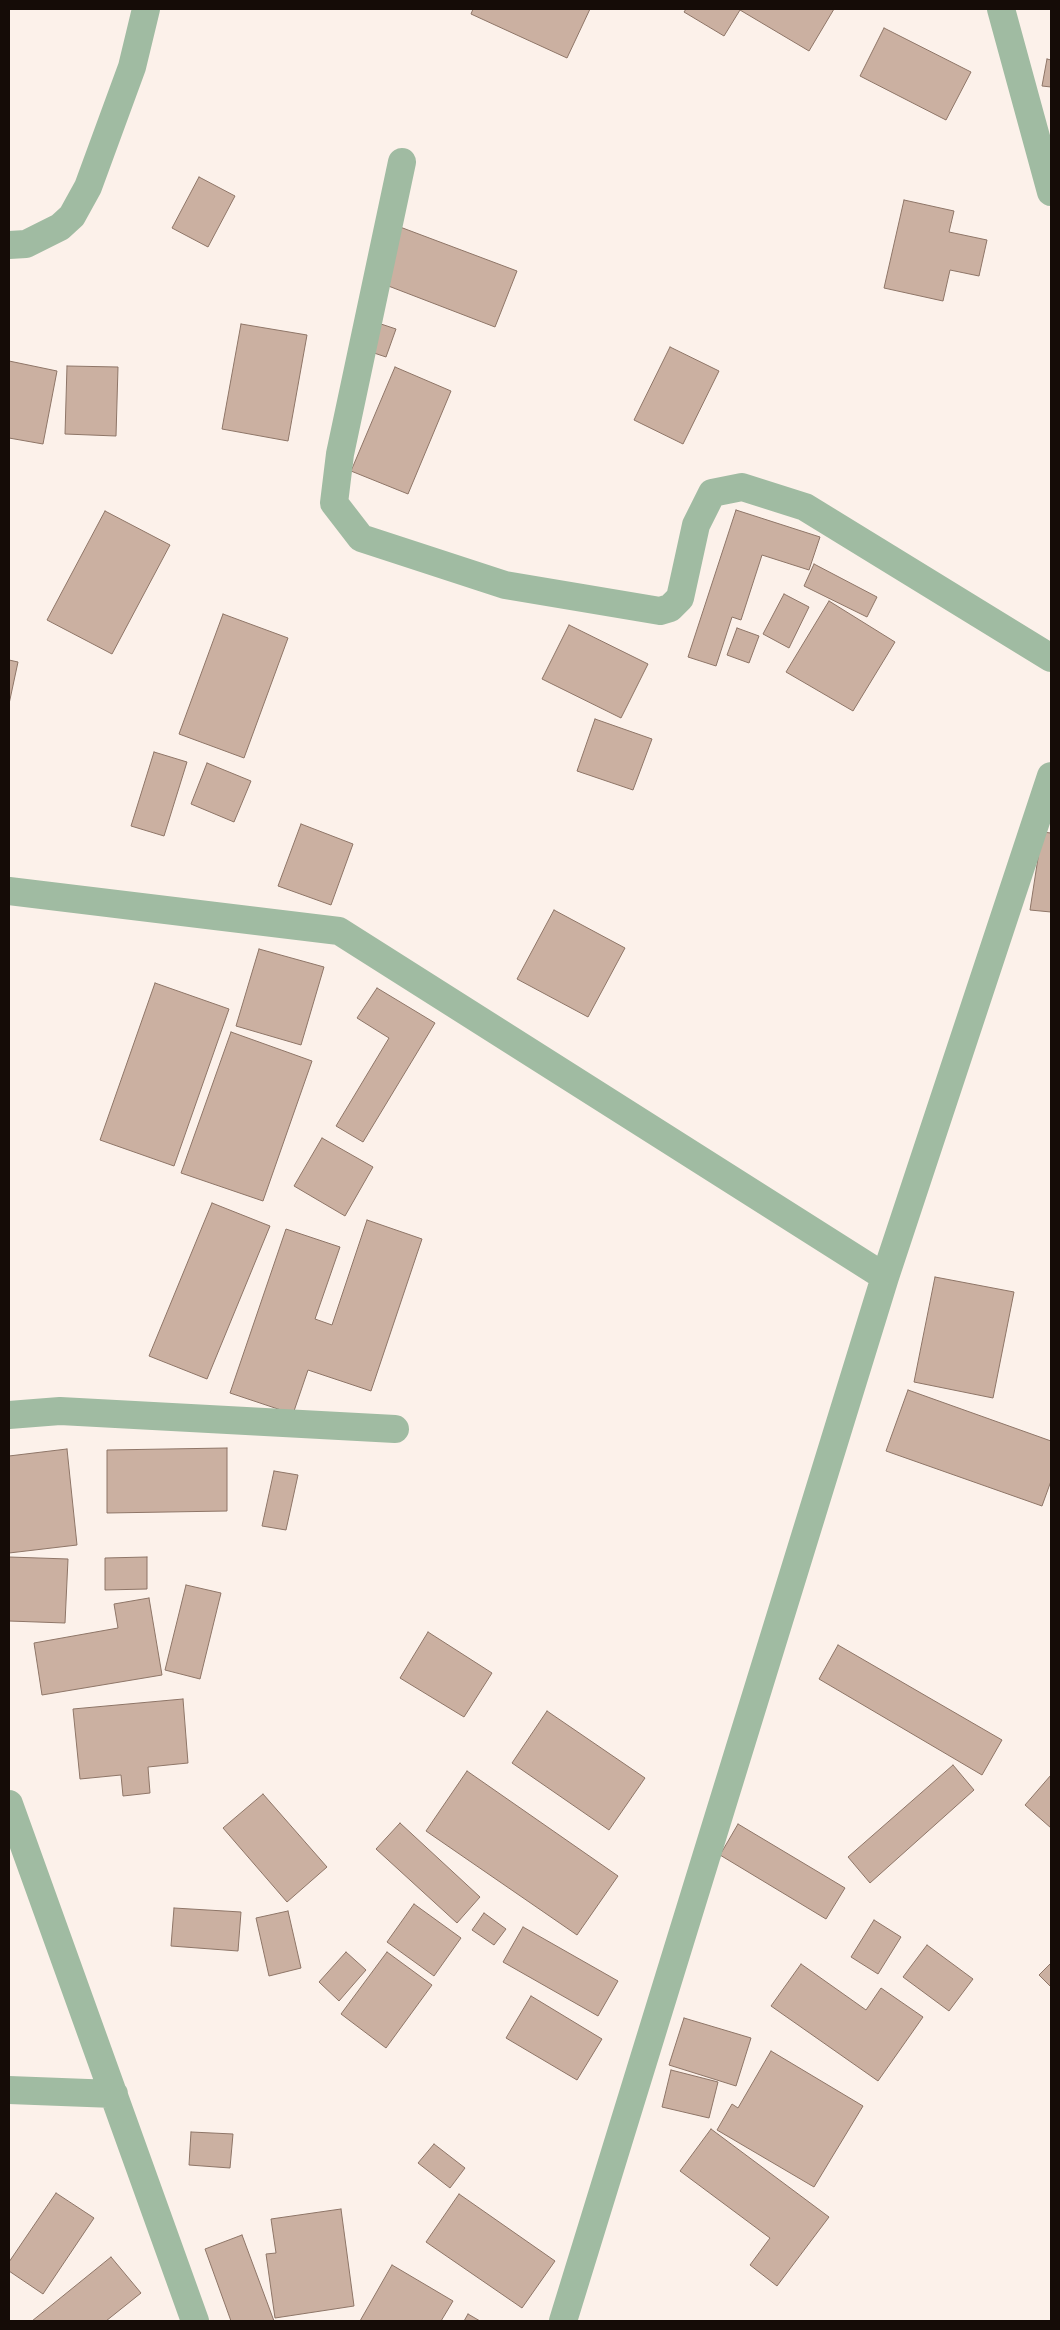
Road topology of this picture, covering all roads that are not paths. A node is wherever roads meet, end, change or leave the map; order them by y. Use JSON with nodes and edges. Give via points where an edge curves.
{"nodes":[{"id":1,"x":146,"y":9,"type":"edge"},
{"id":2,"x":1002,"y":9,"type":"edge"},
{"id":3,"x":402,"y":162,"type":"dead end"},
{"id":4,"x":1051,"y":192,"type":"edge"},
{"id":5,"x":9,"y":244,"type":"edge"},
{"id":6,"x":1051,"y":658,"type":"edge"},
{"id":7,"x":1051,"y":776,"type":"edge"},
{"id":8,"x":9,"y":891,"type":"edge"},
{"id":9,"x":885,"y":1277,"type":"junction"},
{"id":10,"x":9,"y":1415,"type":"edge"},
{"id":11,"x":395,"y":1429,"type":"dead end"},
{"id":12,"x":9,"y":1804,"type":"edge"},
{"id":13,"x":9,"y":2090,"type":"edge"},
{"id":14,"x":114,"y":2094,"type":"junction"},
{"id":15,"x":195,"y":2321,"type":"edge"},
{"id":16,"x":563,"y":2321,"type":"edge"}],
"edges":[{"from":1,"to":5,"type":"street","via":[[125,85],[88,187],[72,216],[60,227],[26,244]]},
{"from":2,"to":4,"type":"street"},
{"from":3,"to":6,"type":"street","via":[[340,454],[334,503],[362,538],[506,585],[660,610],[670,608],[680,598],[696,525],[712,493],[742,487],[805,507]]},
{"from":7,"to":9,"type":"street"},
{"from":8,"to":9,"type":"street","via":[[339,931]]},
{"from":9,"to":16,"type":"street"},
{"from":10,"to":11,"type":"street","via":[[60,1411]]},
{"from":12,"to":14,"type":"street"},
{"from":13,"to":14,"type":"street"},
{"from":14,"to":15,"type":"street"}]}
